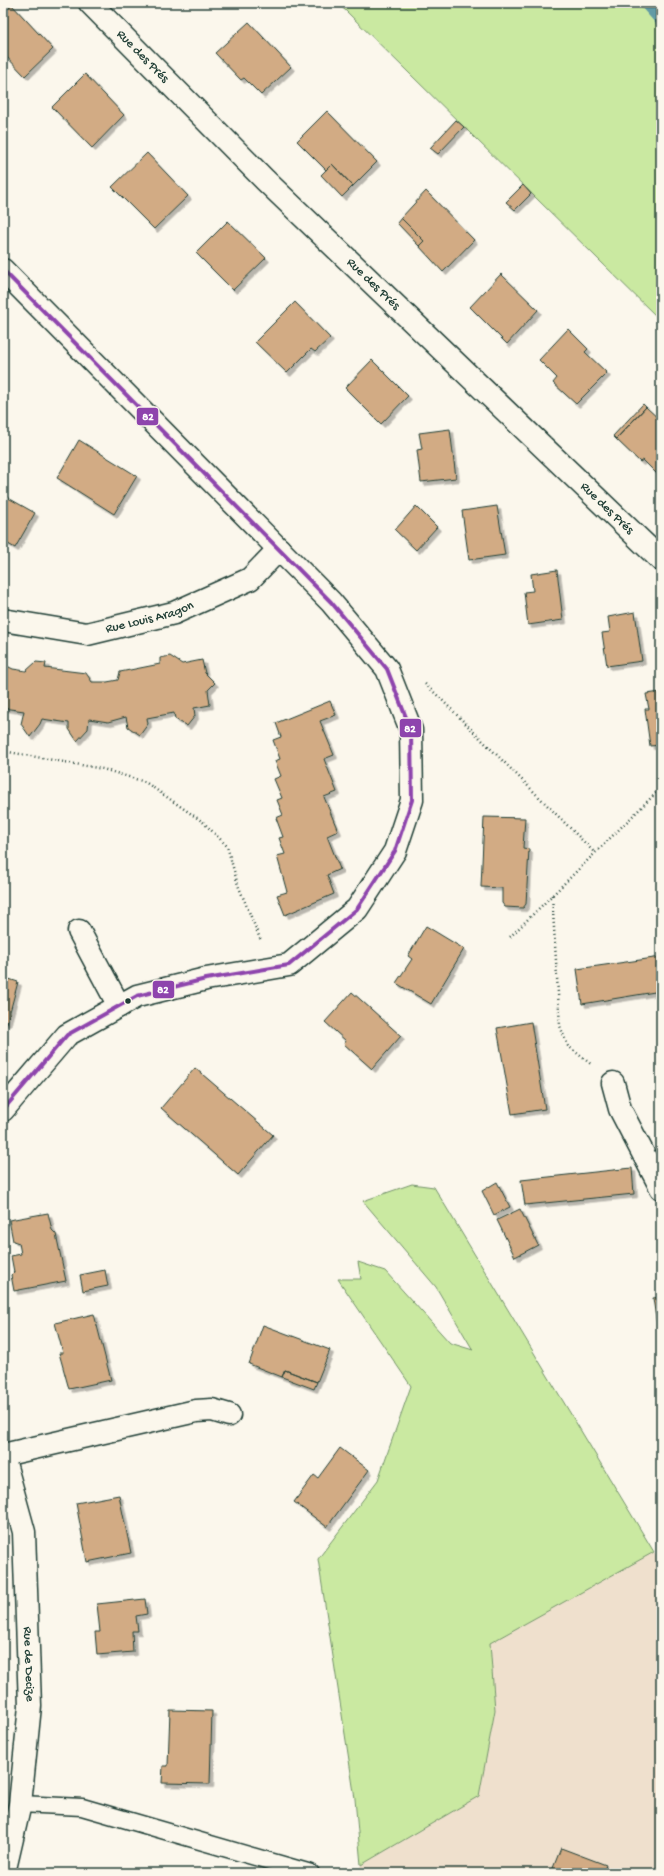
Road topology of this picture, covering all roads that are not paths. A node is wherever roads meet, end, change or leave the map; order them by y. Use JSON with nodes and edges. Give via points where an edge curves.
{"nodes":[{"id":1,"x":90,"y":3,"type":"edge"},
{"id":2,"x":3,"y":270,"type":"edge"},
{"id":3,"x":279,"y":549,"type":"junction"},
{"id":4,"x":661,"y":560,"type":"edge"},
{"id":5,"x":3,"y":620,"type":"edge"},
{"id":6,"x":79,"y":931,"type":"dead end"},
{"id":7,"x":118,"y":1006,"type":"junction"},
{"id":8,"x":613,"y":1083,"type":"road end"},
{"id":9,"x":3,"y":1110,"type":"edge"},
{"id":10,"x":661,"y":1188,"type":"edge"},
{"id":11,"x":229,"y":1415,"type":"dead end"},
{"id":12,"x":3,"y":1456,"type":"edge"},
{"id":13,"x":3,"y":1520,"type":"edge"},
{"id":14,"x":24,"y":1532,"type":"junction"},
{"id":15,"x":20,"y":1804,"type":"junction"},
{"id":16,"x":4,"y":1873,"type":"edge"},
{"id":17,"x":311,"y":1873,"type":"edge"}],
"edges":[{"from":1,"to":4,"type":"street","name":"Rue des Prés","via":[[265,180]]},
{"from":2,"to":3,"type":"street"},
{"from":3,"to":5,"type":"street","name":"Rue Louis Aragon","via":[[250,579],[174,613],[87,634]]},
{"from":3,"to":7,"type":"street","via":[[331,602],[387,669],[396,690],[411,730],[412,800],[396,852],[357,909],[289,965],[136,996]]},
{"from":6,"to":7,"type":"street"},
{"from":7,"to":9,"type":"street","via":[[67,1035]]},
{"from":8,"to":10,"type":"street","via":[[620,1109]]},
{"from":11,"to":12,"type":"street","via":[[212,1410],[196,1411]]},
{"from":12,"to":14,"type":"street","name":"Rue de Decize"},
{"from":13,"to":14,"type":"street"},
{"from":14,"to":15,"type":"street","name":"Rue de Decize","via":[[30,1706]]},
{"from":15,"to":16,"type":"street","name":"Rue de Decize"},
{"from":15,"to":17,"type":"lane","via":[[82,1807]]}]}
